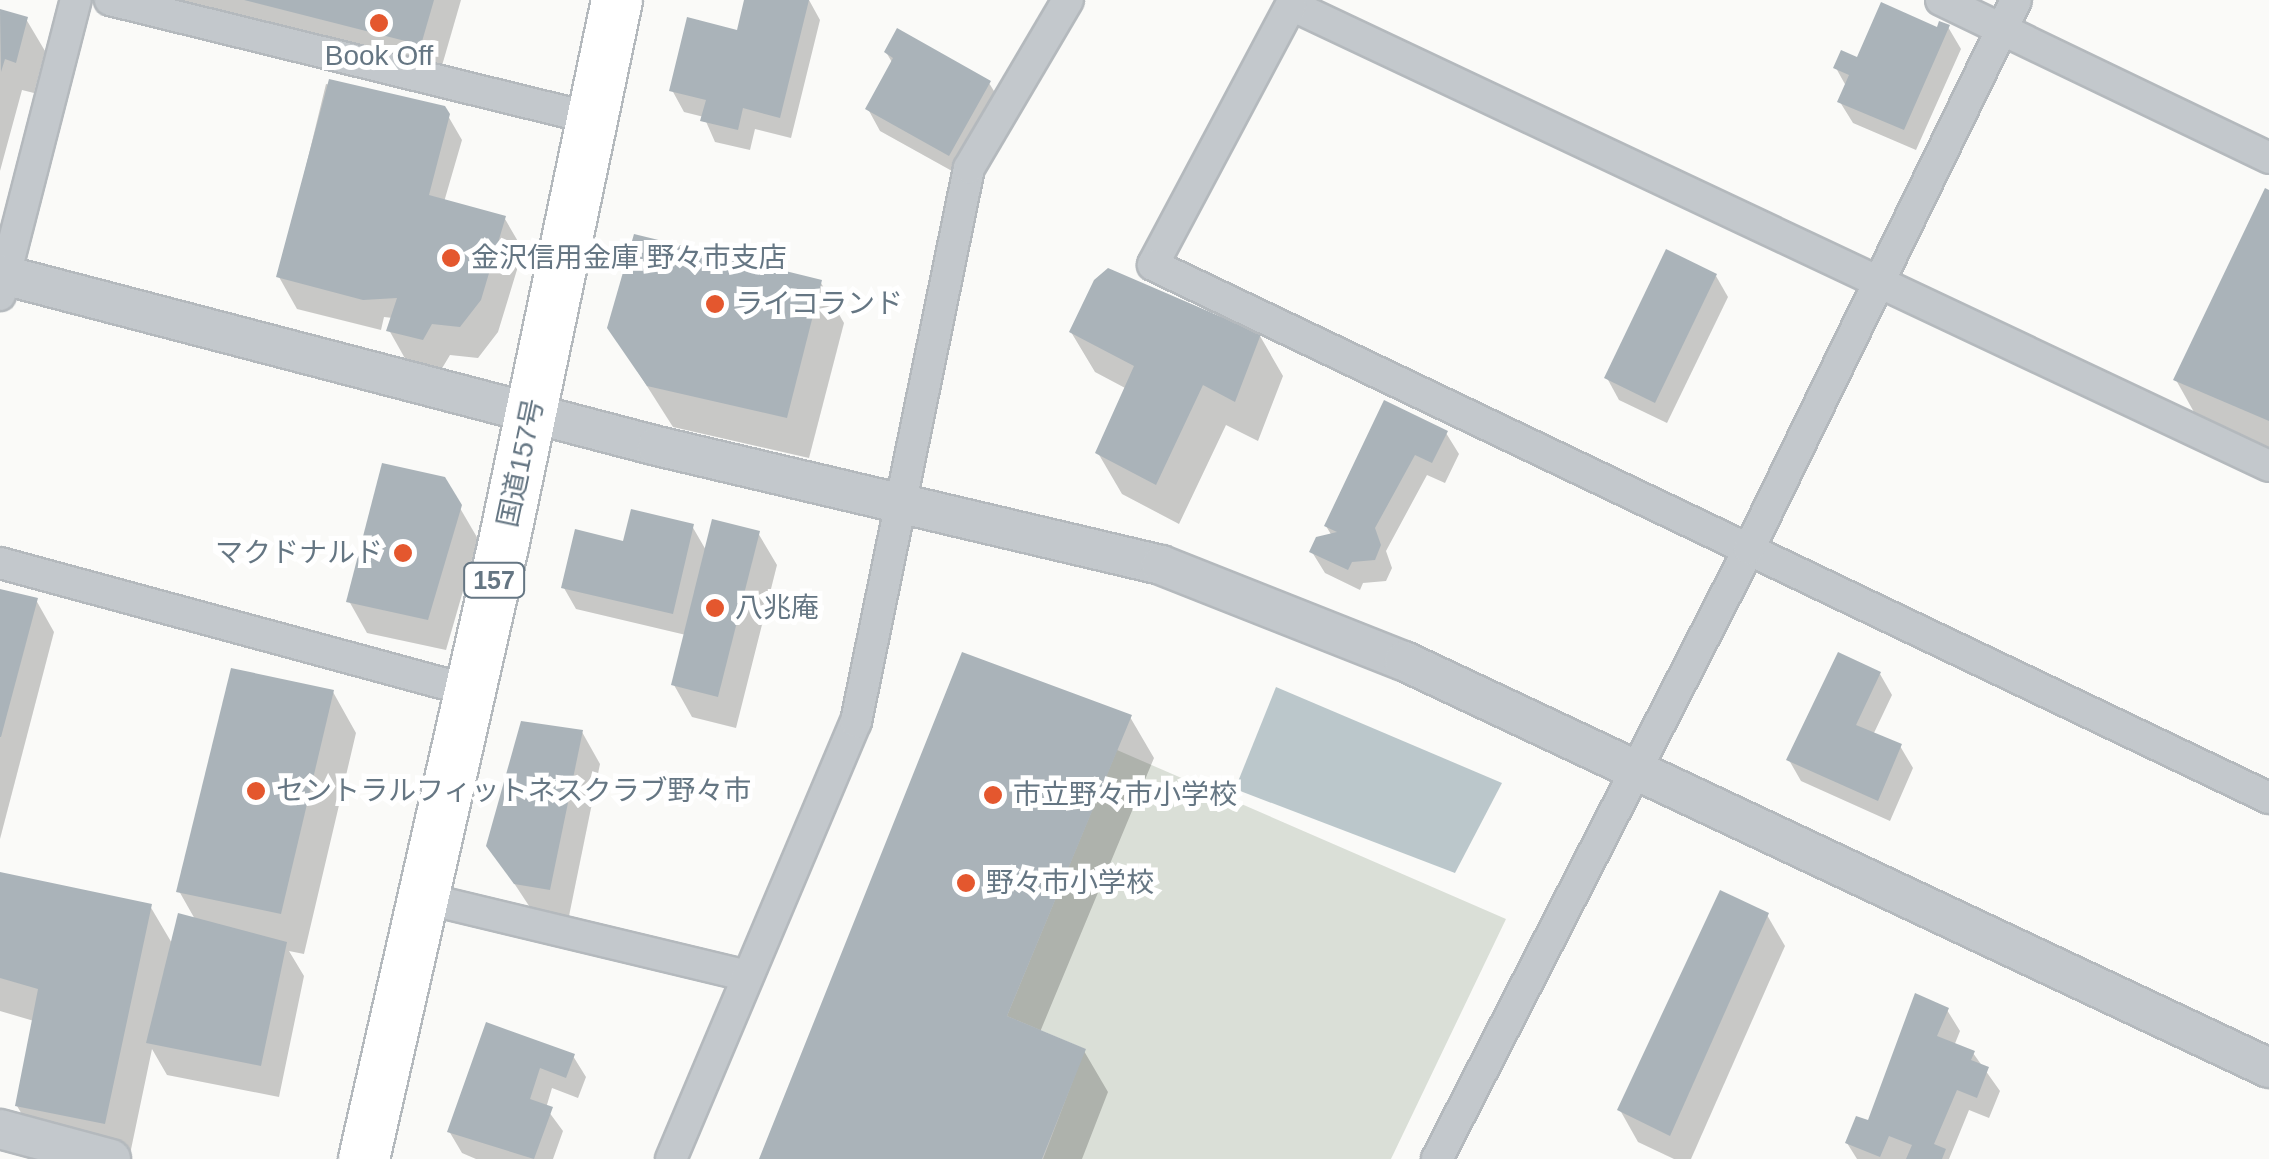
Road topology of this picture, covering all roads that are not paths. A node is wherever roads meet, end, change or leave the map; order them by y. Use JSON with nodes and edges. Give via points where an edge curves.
{"nodes":[{"id":1,"x":76,"y":0,"type":"edge"},
{"id":2,"x":110,"y":0,"type":"edge"},
{"id":3,"x":617,"y":0,"type":"edge"},
{"id":4,"x":1068,"y":0,"type":"edge"},
{"id":5,"x":1941,"y":0,"type":"edge"},
{"id":6,"x":2016,"y":0,"type":"edge"},
{"id":7,"x":1292,"y":3,"type":"edge"},
{"id":8,"x":2003,"y":29,"type":"junction"},
{"id":9,"x":594,"y":119,"type":"junction"},
{"id":10,"x":2269,"y":158,"type":"edge"},
{"id":11,"x":1879,"y":279,"type":"junction"},
{"id":12,"x":2,"y":282,"type":"edge"},
{"id":13,"x":531,"y":412,"type":"junction"},
{"id":14,"x":2269,"y":466,"type":"edge"},
{"id":15,"x":899,"y":504,"type":"junction"},
{"id":16,"x":1749,"y":549,"type":"junction"},
{"id":17,"x":0,"y":563,"type":"edge"},
{"id":18,"x":466,"y":690,"type":"junction"},
{"id":19,"x":1633,"y":767,"type":"junction"},
{"id":20,"x":2269,"y":798,"type":"edge"},
{"id":21,"x":423,"y":898,"type":"junction"},
{"id":22,"x":747,"y":976,"type":"junction"},
{"id":23,"x":2269,"y":1068,"type":"edge"},
{"id":24,"x":0,"y":1130,"type":"edge"},
{"id":25,"x":111,"y":1159,"type":"edge"},
{"id":26,"x":364,"y":1159,"type":"edge"},
{"id":27,"x":671,"y":1159,"type":"edge"},
{"id":28,"x":1436,"y":1159,"type":"edge"}],
"edges":[{"from":1,"to":12,"type":"street"},
{"from":2,"to":9,"type":"street"},
{"from":3,"to":9,"type":"highway","name":"国道157号","number":"157"},
{"from":4,"to":15,"type":"street","via":[[969,168]]},
{"from":5,"to":8,"type":"street"},
{"from":6,"to":8,"type":"street"},
{"from":7,"to":11,"type":"street"},
{"from":7,"to":16,"type":"street","via":[[1153,265]]},
{"from":8,"to":10,"type":"street"},
{"from":8,"to":11,"type":"street"},
{"from":9,"to":13,"type":"highway","name":"国道157号","number":"157"},
{"from":11,"to":14,"type":"street"},
{"from":11,"to":16,"type":"street"},
{"from":12,"to":13,"type":"street"},
{"from":13,"to":15,"type":"street"},
{"from":13,"to":18,"type":"highway","name":"国道157号","number":"157"},
{"from":15,"to":19,"type":"street","via":[[1160,565],[1404,661]]},
{"from":15,"to":22,"type":"street","via":[[856,722]]},
{"from":16,"to":19,"type":"street"},
{"from":16,"to":20,"type":"street"},
{"from":17,"to":18,"type":"street"},
{"from":18,"to":21,"type":"highway","name":"国道157号","number":"157"},
{"from":19,"to":23,"type":"street"},
{"from":19,"to":28,"type":"street"},
{"from":21,"to":22,"type":"street"},
{"from":21,"to":26,"type":"highway","name":"国道157号","number":"157"},
{"from":22,"to":27,"type":"street"},
{"from":24,"to":25,"type":"street"}]}
